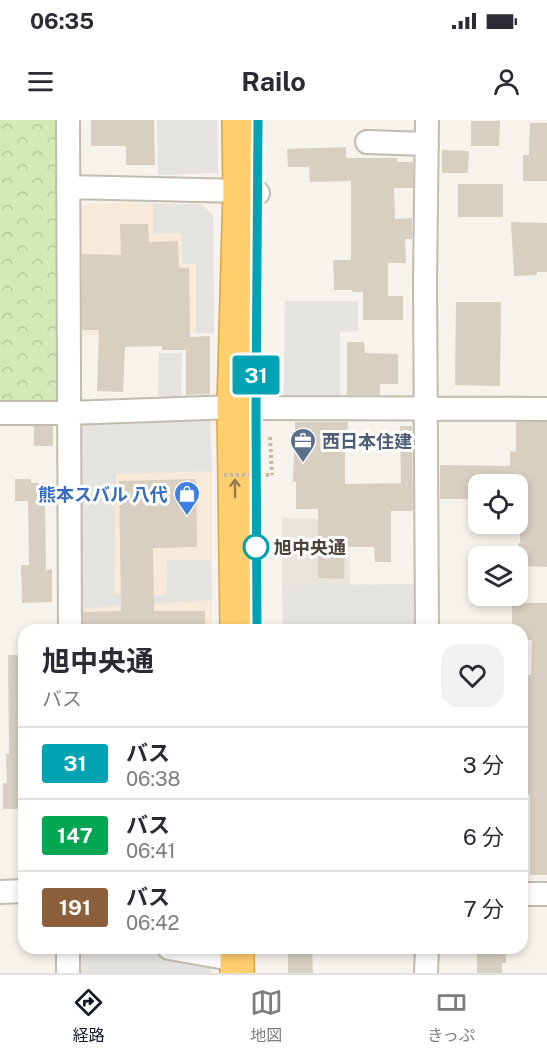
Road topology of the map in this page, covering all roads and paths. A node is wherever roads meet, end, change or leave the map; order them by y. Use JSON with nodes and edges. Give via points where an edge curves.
{"nodes":[{"id":1,"x":68,"y":120,"type":"edge"},
{"id":2,"x":239,"y":120,"type":"edge"},
{"id":3,"x":258,"y":120,"type":"edge"},
{"id":4,"x":427,"y":120,"type":"edge"},
{"id":5,"x":367,"y":142,"type":"dead end"},
{"id":6,"x":427,"y":144,"type":"junction"},
{"id":7,"x":68,"y":187,"type":"junction"},
{"id":8,"x":249,"y":192,"type":"junction"},
{"id":9,"x":245,"y":407,"type":"junction"},
{"id":10,"x":426,"y":409,"type":"junction"},
{"id":11,"x":547,"y":409,"type":"edge"},
{"id":12,"x":0,"y":413,"type":"edge"},
{"id":13,"x":69,"y":413,"type":"junction"},
{"id":14,"x":270,"y":437,"type":"dead end"},
{"id":15,"x":224,"y":476,"type":"dead end"},
{"id":16,"x":70,"y":624,"type":"edge"},
{"id":17,"x":237,"y":624,"type":"edge"},
{"id":18,"x":257,"y":624,"type":"edge"},
{"id":19,"x":427,"y":624,"type":"edge"},
{"id":20,"x":18,"y":891,"type":"edge"},
{"id":21,"x":0,"y":892,"type":"edge"},
{"id":22,"x":528,"y":894,"type":"edge"},
{"id":23,"x":547,"y":894,"type":"edge"},
{"id":24,"x":68,"y":954,"type":"edge"},
{"id":25,"x":207,"y":954,"type":"edge"},
{"id":26,"x":426,"y":954,"type":"edge"},
{"id":27,"x":245,"y":960,"type":"edge"},
{"id":28,"x":68,"y":973,"type":"edge"},
{"id":29,"x":426,"y":973,"type":"edge"}],
"edges":[{"from":1,"to":7,"type":"street"},
{"from":2,"to":8,"type":"highway"},
{"from":3,"to":8,"type":"highway"},
{"from":4,"to":6,"type":"street"},
{"from":5,"to":6,"type":"street"},
{"from":6,"to":10,"type":"street"},
{"from":7,"to":8,"type":"street"},
{"from":7,"to":13,"type":"street"},
{"from":8,"to":9,"type":"highway"},
{"from":9,"to":10,"type":"street"},
{"from":9,"to":13,"type":"street"},
{"from":17,"to":9,"type":"highway","one_way":true},
{"from":9,"to":18,"type":"highway"},
{"from":10,"to":11,"type":"street"},
{"from":10,"to":19,"type":"street"},
{"from":12,"to":13,"type":"street"},
{"from":13,"to":16,"type":"street"},
{"from":14,"to":15,"type":"path","bridge":true,"via":[[272,475]]},
{"from":20,"to":21,"type":"street"},
{"from":22,"to":23,"type":"street"},
{"from":24,"to":28,"type":"street"},
{"from":25,"to":27,"type":"street"},
{"from":26,"to":29,"type":"street"}]}
